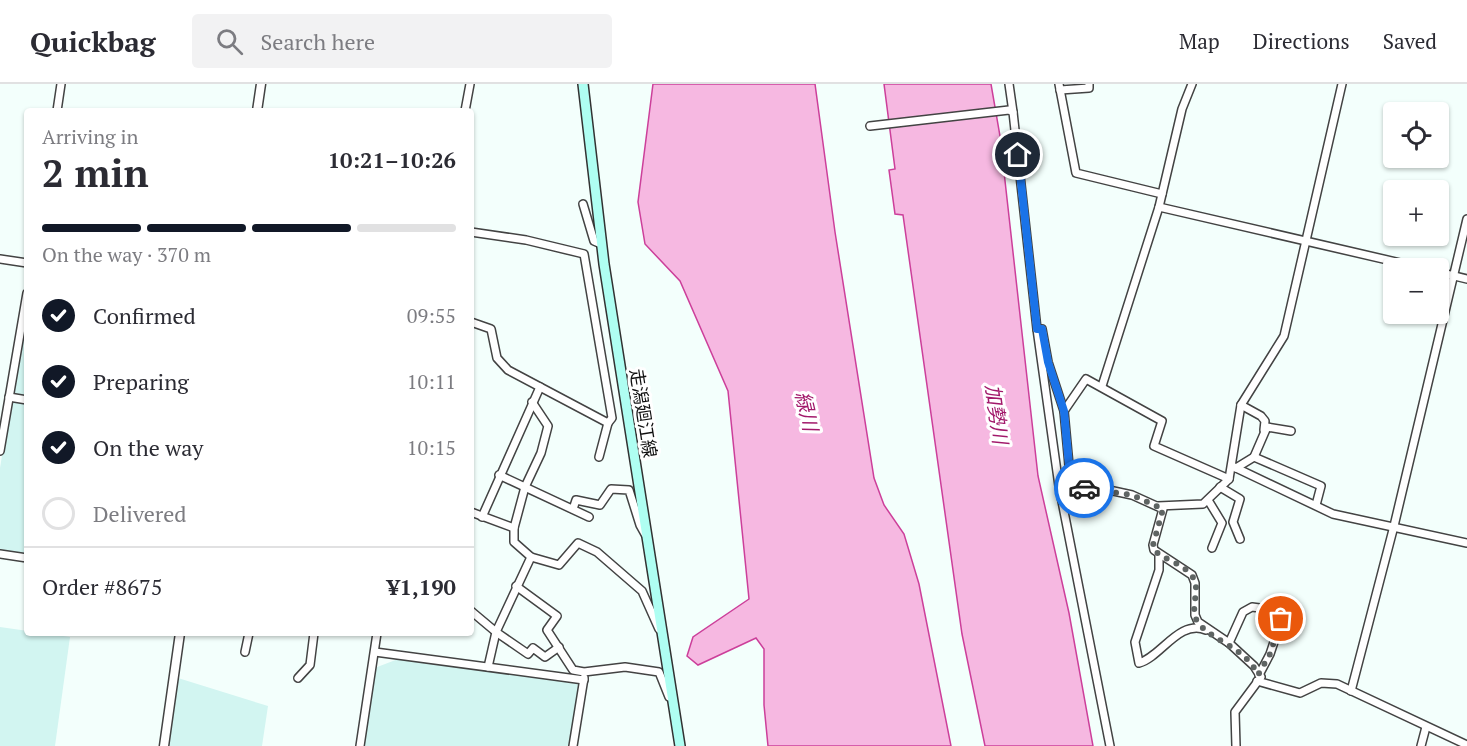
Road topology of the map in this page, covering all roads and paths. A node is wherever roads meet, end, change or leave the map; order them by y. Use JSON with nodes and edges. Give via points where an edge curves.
{"nodes":[{"id":1,"x":61,"y":84,"type":"edge"},
{"id":2,"x":261,"y":84,"type":"edge"},
{"id":3,"x":470,"y":84,"type":"edge"},
{"id":4,"x":583,"y":84,"type":"edge"},
{"id":5,"x":1010,"y":84,"type":"edge"},
{"id":6,"x":1089,"y":84,"type":"edge"},
{"id":7,"x":1192,"y":84,"type":"edge"},
{"id":8,"x":1342,"y":84,"type":"edge"},
{"id":9,"x":1059,"y":87,"type":"edge"},
{"id":10,"x":57,"y":108,"type":"edge"},
{"id":11,"x":257,"y":108,"type":"edge"},
{"id":12,"x":466,"y":108,"type":"edge"},
{"id":13,"x":1011,"y":111,"type":"junction"},
{"id":14,"x":870,"y":126,"type":"dead end"},
{"id":15,"x":1161,"y":194,"type":"junction"},
{"id":16,"x":583,"y":204,"type":"dead end"},
{"id":17,"x":1159,"y":207,"type":"junction"},
{"id":18,"x":1467,"y":219,"type":"edge"},
{"id":19,"x":474,"y":232,"type":"edge"},
{"id":20,"x":1306,"y":242,"type":"junction"},
{"id":21,"x":601,"y":244,"type":"junction"},
{"id":22,"x":0,"y":259,"type":"edge"},
{"id":23,"x":1383,"y":259,"type":"edge"},
{"id":24,"x":24,"y":263,"type":"edge"},
{"id":25,"x":1449,"y":274,"type":"edge"},
{"id":26,"x":1452,"y":275,"type":"junction"},
{"id":27,"x":1467,"y":279,"type":"edge"},
{"id":28,"x":24,"y":310,"type":"edge"},
{"id":29,"x":474,"y":323,"type":"edge"},
{"id":30,"x":1037,"y":329,"type":"junction"},
{"id":31,"x":540,"y":387,"type":"junction"},
{"id":32,"x":1102,"y":387,"type":"junction"},
{"id":33,"x":9,"y":397,"type":"junction"},
{"id":34,"x":24,"y":400,"type":"edge"},
{"id":35,"x":532,"y":402,"type":"junction"},
{"id":36,"x":1241,"y":405,"type":"junction"},
{"id":37,"x":1064,"y":411,"type":"junction"},
{"id":38,"x":608,"y":423,"type":"junction"},
{"id":39,"x":1264,"y":430,"type":"junction"},
{"id":40,"x":1291,"y":431,"type":"dead end"},
{"id":41,"x":0,"y":451,"type":"edge"},
{"id":42,"x":598,"y":457,"type":"dead end"},
{"id":43,"x":1254,"y":457,"type":"junction"},
{"id":44,"x":1234,"y":467,"type":"junction"},
{"id":45,"x":499,"y":475,"type":"junction"},
{"id":46,"x":1229,"y":479,"type":"junction"},
{"id":47,"x":1220,"y":487,"type":"junction"},
{"id":48,"x":525,"y":489,"type":"junction"},
{"id":49,"x":1208,"y":500,"type":"junction"},
{"id":50,"x":1316,"y":505,"type":"junction"},
{"id":51,"x":1158,"y":506,"type":"junction"},
{"id":52,"x":573,"y":509,"type":"junction"},
{"id":53,"x":474,"y":513,"type":"edge"},
{"id":54,"x":482,"y":517,"type":"junction"},
{"id":55,"x":589,"y":517,"type":"dead end"},
{"id":56,"x":1222,"y":523,"type":"junction"},
{"id":57,"x":1234,"y":525,"type":"junction"},
{"id":58,"x":1394,"y":526,"type":"junction"},
{"id":59,"x":514,"y":528,"type":"junction"},
{"id":60,"x":647,"y":537,"type":"junction"},
{"id":61,"x":1240,"y":539,"type":"dead end"},
{"id":62,"x":1467,"y":543,"type":"edge"},
{"id":63,"x":1212,"y":548,"type":"dead end"},
{"id":64,"x":0,"y":554,"type":"edge"},
{"id":65,"x":1159,"y":555,"type":"junction"},
{"id":66,"x":531,"y":557,"type":"junction"},
{"id":67,"x":24,"y":558,"type":"edge"},
{"id":68,"x":516,"y":586,"type":"junction"},
{"id":69,"x":1267,"y":609,"type":"dead end"},
{"id":70,"x":1285,"y":609,"type":"dead end"},
{"id":71,"x":474,"y":614,"type":"edge"},
{"id":72,"x":496,"y":632,"type":"junction"},
{"id":73,"x":1210,"y":632,"type":"junction"},
{"id":74,"x":180,"y":636,"type":"edge"},
{"id":75,"x":248,"y":636,"type":"edge"},
{"id":76,"x":314,"y":636,"type":"edge"},
{"id":77,"x":377,"y":636,"type":"edge"},
{"id":78,"x":663,"y":639,"type":"junction"},
{"id":79,"x":1229,"y":643,"type":"junction"},
{"id":80,"x":559,"y":648,"type":"junction"},
{"id":81,"x":245,"y":652,"type":"dead end"},
{"id":82,"x":375,"y":652,"type":"junction"},
{"id":83,"x":488,"y":667,"type":"junction"},
{"id":84,"x":584,"y":676,"type":"junction"},
{"id":85,"x":298,"y":678,"type":"dead end"},
{"id":86,"x":1258,"y":678,"type":"junction"},
{"id":87,"x":1351,"y":691,"type":"junction"},
{"id":88,"x":674,"y":708,"type":"junction"},
{"id":89,"x":1426,"y":727,"type":"junction"},
{"id":90,"x":1467,"y":745,"type":"edge"},
{"id":91,"x":164,"y":746,"type":"edge"},
{"id":92,"x":360,"y":746,"type":"edge"},
{"id":93,"x":573,"y":746,"type":"edge"},
{"id":94,"x":680,"y":746,"type":"edge"},
{"id":95,"x":1110,"y":746,"type":"edge"},
{"id":96,"x":1236,"y":746,"type":"edge"},
{"id":97,"x":1420,"y":746,"type":"edge"}],
"edges":[{"from":1,"to":10,"type":"street"},
{"from":2,"to":11,"type":"street"},
{"from":3,"to":12,"type":"street"},
{"from":4,"to":21,"type":"main road","name":"走潟廻江線"},
{"from":5,"to":13,"type":"street"},
{"from":6,"to":9,"type":"street","via":[[1089,88]]},
{"from":7,"to":15,"type":"street"},
{"from":8,"to":20,"type":"street"},
{"from":9,"to":15,"type":"street","via":[[1076,173]]},
{"from":13,"to":14,"type":"street"},
{"from":13,"to":30,"type":"street"},
{"from":15,"to":17,"type":"street"},
{"from":16,"to":21,"type":"street","via":[[594,241]]},
{"from":17,"to":20,"type":"street"},
{"from":17,"to":32,"type":"street"},
{"from":18,"to":26,"type":"street"},
{"from":19,"to":38,"type":"street","via":[[584,254],[612,418]]},
{"from":20,"to":23,"type":"street"},
{"from":20,"to":36,"type":"street","via":[[1284,336]]},
{"from":21,"to":60,"type":"main road","name":"走潟廻江線"},
{"from":22,"to":24,"type":"street"},
{"from":25,"to":26,"type":"street"},
{"from":26,"to":27,"type":"street"},
{"from":26,"to":58,"type":"street"},
{"from":28,"to":33,"type":"street"},
{"from":29,"to":31,"type":"street","via":[[491,329],[497,358],[508,370]]},
{"from":30,"to":37,"type":"street","via":[[1042,329]]},
{"from":30,"to":95,"type":"street","via":[[1059,486]]},
{"from":31,"to":35,"type":"street"},
{"from":31,"to":38,"type":"street"},
{"from":32,"to":37,"type":"street","via":[[1086,379]]},
{"from":32,"to":46,"type":"street","via":[[1162,421],[1154,446]]},
{"from":33,"to":34,"type":"street"},
{"from":33,"to":41,"type":"street"},
{"from":35,"to":45,"type":"street"},
{"from":35,"to":48,"type":"street","via":[[548,426]]},
{"from":36,"to":39,"type":"street","via":[[1261,416]]},
{"from":36,"to":44,"type":"street"},
{"from":37,"to":51,"type":"street","via":[[1074,484],[1132,495]]},
{"from":38,"to":42,"type":"street"},
{"from":39,"to":40,"type":"street","via":[[1267,427]]},
{"from":39,"to":43,"type":"street"},
{"from":43,"to":44,"type":"street"},
{"from":43,"to":50,"type":"street","via":[[1321,486]]},
{"from":44,"to":46,"type":"street"},
{"from":44,"to":50,"type":"street"},
{"from":45,"to":48,"type":"street"},
{"from":45,"to":54,"type":"street"},
{"from":46,"to":47,"type":"street"},
{"from":47,"to":49,"type":"street"},
{"from":47,"to":57,"type":"street","via":[[1240,499]]},
{"from":48,"to":52,"type":"street"},
{"from":48,"to":59,"type":"street"},
{"from":49,"to":51,"type":"street","via":[[1203,504]]},
{"from":49,"to":56,"type":"street"},
{"from":50,"to":58,"type":"street","via":[[1333,514]]},
{"from":51,"to":65,"type":"street","via":[[1163,509],[1162,517],[1153,545]]},
{"from":52,"to":55,"type":"street"},
{"from":52,"to":60,"type":"street","via":[[576,500],[600,505],[611,489],[629,490]]},
{"from":53,"to":54,"type":"street"},
{"from":54,"to":59,"type":"street"},
{"from":56,"to":57,"type":"street"},
{"from":56,"to":63,"type":"street"},
{"from":57,"to":61,"type":"street"},
{"from":58,"to":62,"type":"street"},
{"from":58,"to":87,"type":"street"},
{"from":59,"to":66,"type":"street","via":[[514,542]]},
{"from":60,"to":78,"type":"main road","name":"走潟廻江線"},
{"from":64,"to":67,"type":"street"},
{"from":65,"to":73,"type":"street","via":[[1192,575],[1195,615]]},
{"from":65,"to":73,"type":"street","via":[[1156,579],[1135,642],[1139,663],[1147,661],[1178,634],[1202,628]]},
{"from":66,"to":68,"type":"street"},
{"from":66,"to":78,"type":"street","via":[[559,565],[578,543],[597,552],[642,591]]},
{"from":68,"to":72,"type":"street"},
{"from":68,"to":80,"type":"street","via":[[556,616],[547,630]]},
{"from":69,"to":79,"type":"street","via":[[1252,607],[1243,612]]},
{"from":70,"to":86,"type":"street"},
{"from":71,"to":72,"type":"street"},
{"from":72,"to":80,"type":"street","via":[[528,654],[533,648],[545,657]]},
{"from":72,"to":83,"type":"street"},
{"from":73,"to":79,"type":"street"},
{"from":74,"to":91,"type":"street"},
{"from":75,"to":81,"type":"street"},
{"from":76,"to":85,"type":"street","via":[[310,665]]},
{"from":77,"to":82,"type":"street"},
{"from":78,"to":88,"type":"main road","name":"走潟廻江線"},
{"from":79,"to":86,"type":"street","via":[[1254,666]]},
{"from":80,"to":84,"type":"street","via":[[573,670]]},
{"from":82,"to":83,"type":"street"},
{"from":82,"to":92,"type":"street"},
{"from":83,"to":84,"type":"street"},
{"from":84,"to":88,"type":"street","via":[[625,668],[659,672]]},
{"from":84,"to":93,"type":"street"},
{"from":86,"to":87,"type":"street","via":[[1300,693],[1328,682]]},
{"from":86,"to":96,"type":"street","via":[[1235,712]]},
{"from":87,"to":89,"type":"street"},
{"from":88,"to":94,"type":"main road","name":"走潟廻江線"},
{"from":89,"to":90,"type":"street"},
{"from":89,"to":97,"type":"street"}]}
